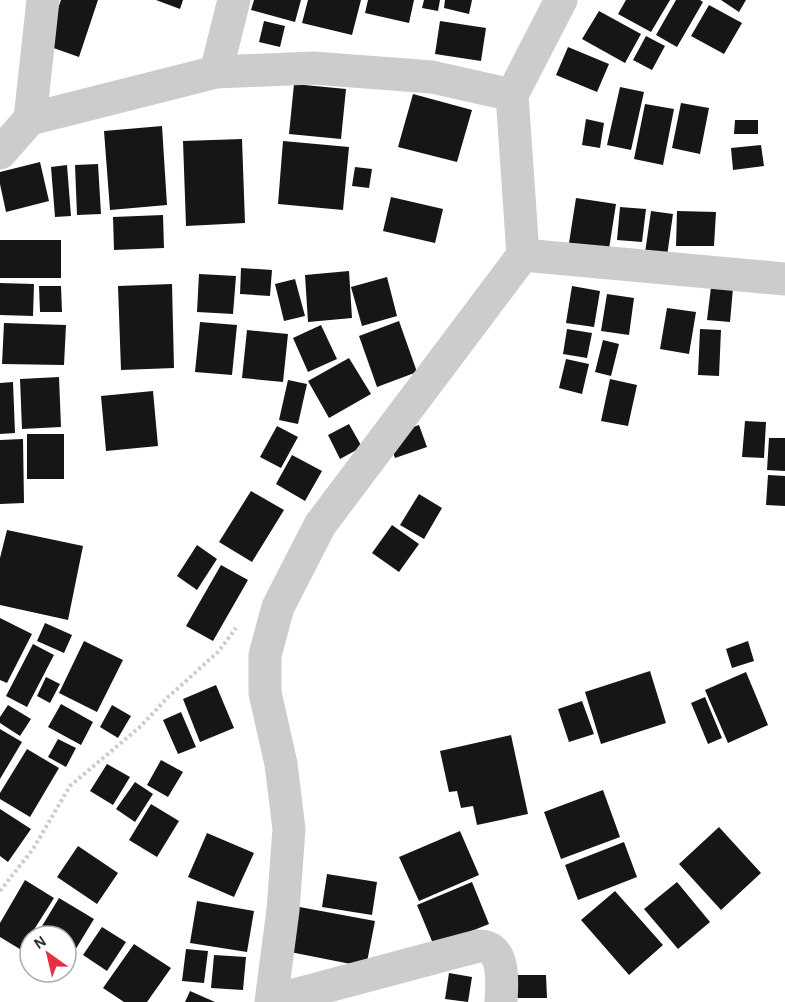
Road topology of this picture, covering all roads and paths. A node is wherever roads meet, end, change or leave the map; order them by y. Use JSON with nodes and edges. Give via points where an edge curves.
{"nodes":[{"id":1,"x":43,"y":0,"type":"edge"},
{"id":2,"x":234,"y":0,"type":"edge"},
{"id":3,"x":561,"y":0,"type":"edge"},
{"id":4,"x":216,"y":72,"type":"junction"},
{"id":5,"x":512,"y":95,"type":"junction"},
{"id":6,"x":30,"y":119,"type":"junction"},
{"id":7,"x":0,"y":153,"type":"edge"},
{"id":8,"x":523,"y":255,"type":"junction"},
{"id":9,"x":785,"y":279,"type":"edge"},
{"id":10,"x":238,"y":625,"type":"dead end"},
{"id":11,"x":0,"y":891,"type":"edge"},
{"id":12,"x":271,"y":1001,"type":"edge"},
{"id":13,"x":501,"y":1002,"type":"edge"}],
"edges":[{"from":1,"to":6,"type":"street"},
{"from":2,"to":4,"type":"street"},
{"from":3,"to":5,"type":"street"},
{"from":4,"to":5,"type":"street","via":[[313,68],[432,77]]},
{"from":4,"to":6,"type":"street"},
{"from":5,"to":8,"type":"street"},
{"from":6,"to":7,"type":"street"},
{"from":8,"to":9,"type":"street"},
{"from":8,"to":12,"type":"street","via":[[320,525],[278,607],[265,655],[265,693],[281,764],[289,829]]},
{"from":10,"to":11,"type":"path","via":[[218,652],[141,726],[70,786],[33,849]]},
{"from":12,"to":13,"type":"street","via":[[486,946],[493,950],[501,966]]}]}
